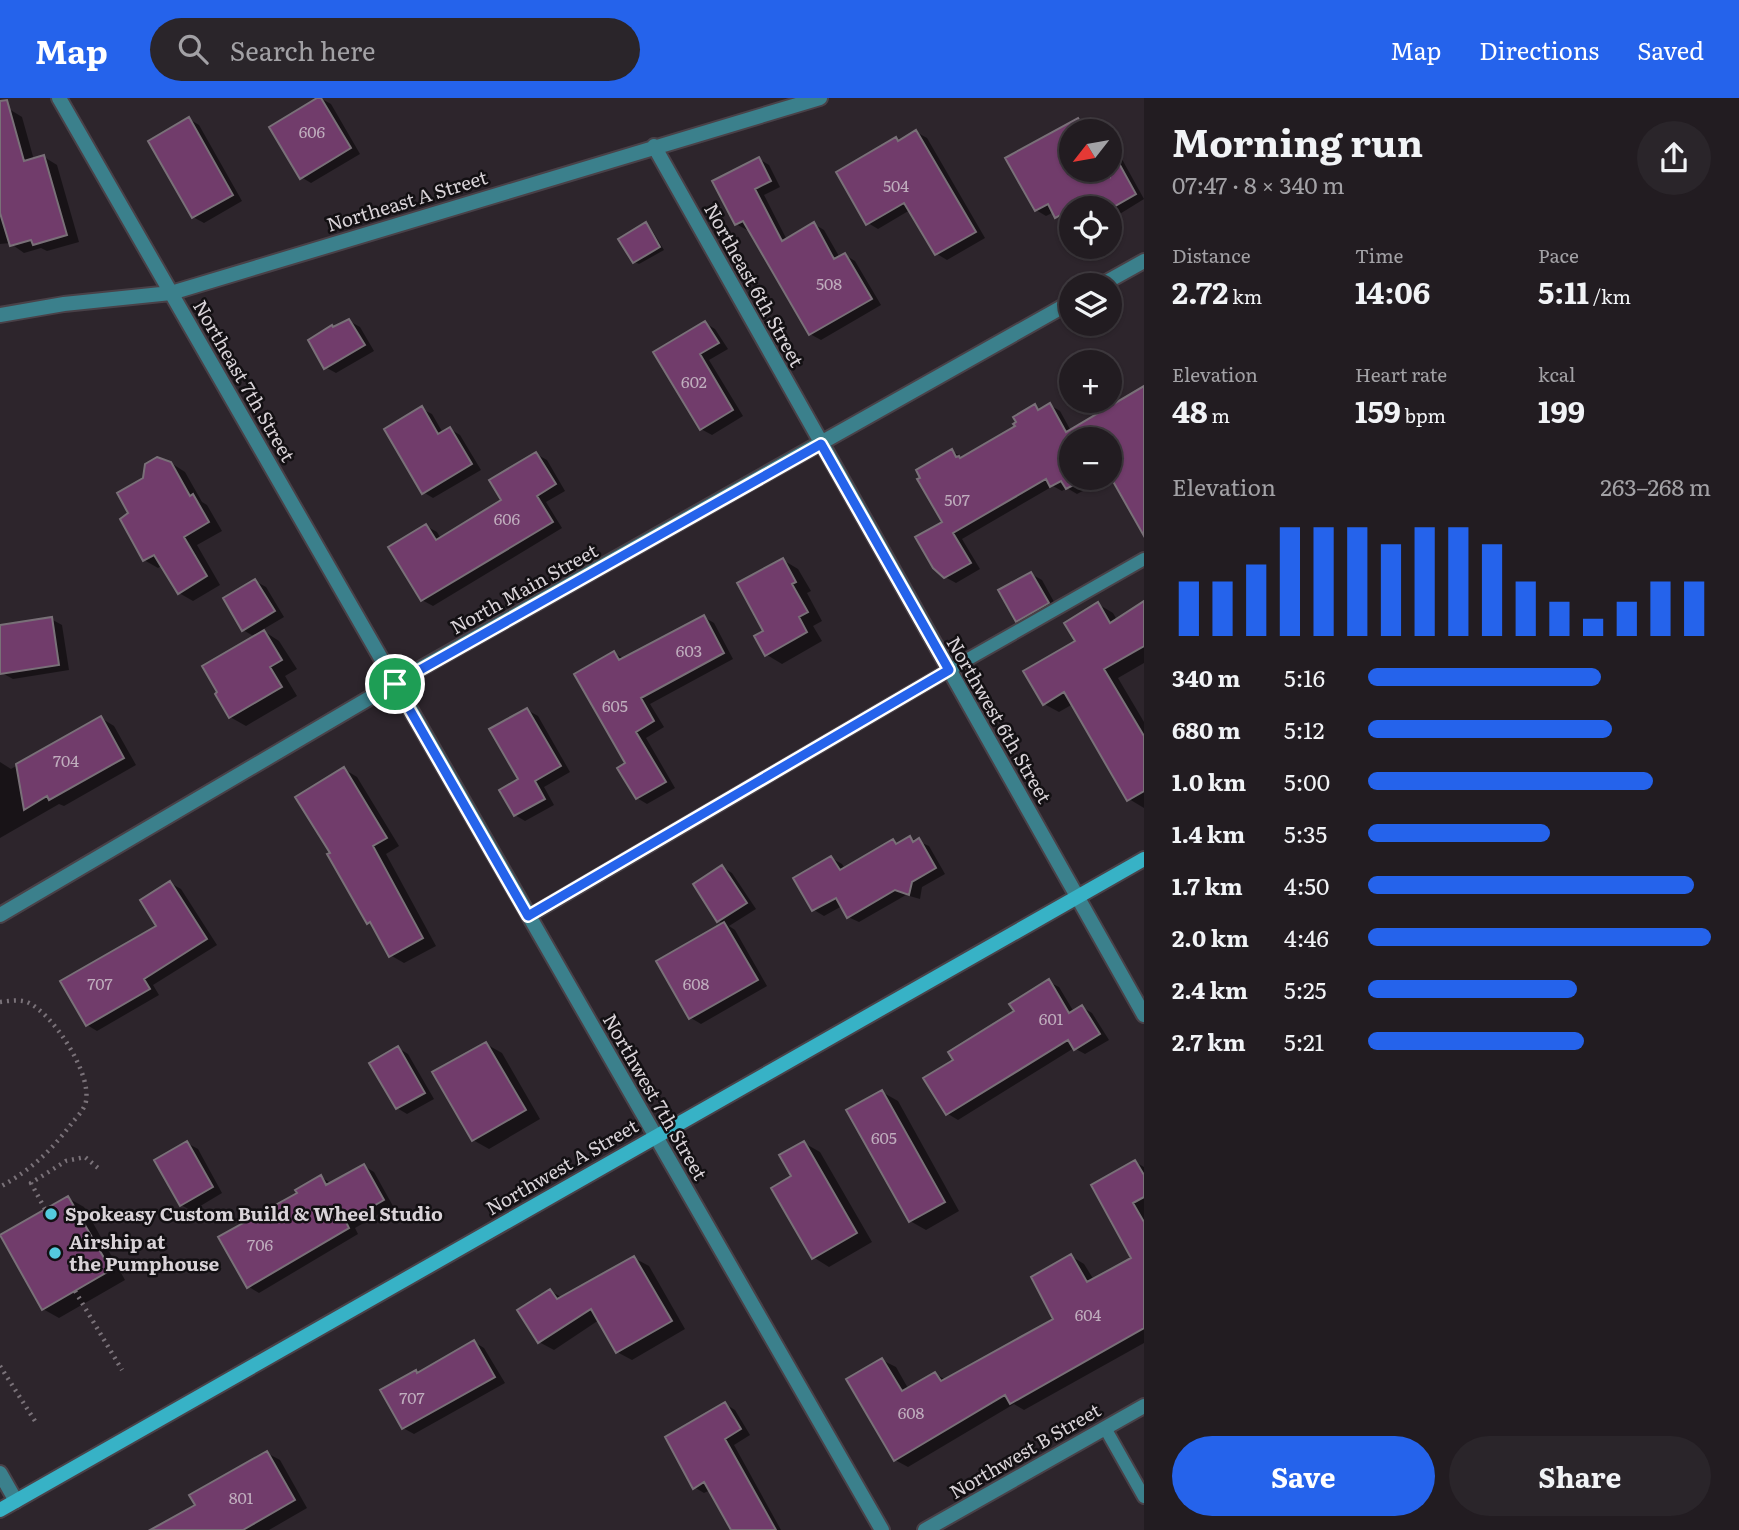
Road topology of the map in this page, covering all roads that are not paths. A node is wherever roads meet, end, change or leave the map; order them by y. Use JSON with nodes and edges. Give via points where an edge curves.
{"nodes":[{"id":1,"x":59,"y":98,"type":"edge"},
{"id":2,"x":820,"y":98,"type":"edge"},
{"id":3,"x":654,"y":146,"type":"junction"},
{"id":4,"x":1144,"y":261,"type":"edge"},
{"id":5,"x":1122,"y":273,"type":"edge"},
{"id":6,"x":171,"y":293,"type":"junction"},
{"id":7,"x":1059,"y":309,"type":"edge"},
{"id":8,"x":0,"y":314,"type":"edge"},
{"id":9,"x":821,"y":444,"type":"junction"},
{"id":10,"x":1144,"y":559,"type":"edge"},
{"id":11,"x":949,"y":670,"type":"junction"},
{"id":12,"x":395,"y":684,"type":"junction"},
{"id":13,"x":1144,"y":859,"type":"edge"},
{"id":14,"x":1077,"y":897,"type":"junction"},
{"id":15,"x":0,"y":915,"type":"edge"},
{"id":16,"x":528,"y":916,"type":"junction"},
{"id":17,"x":1144,"y":1015,"type":"edge"},
{"id":18,"x":655,"y":1136,"type":"junction"},
{"id":19,"x":1144,"y":1406,"type":"edge"},
{"id":20,"x":1105,"y":1428,"type":"junction"},
{"id":21,"x":0,"y":1473,"type":"edge"},
{"id":22,"x":1144,"y":1497,"type":"edge"},
{"id":23,"x":16,"y":1501,"type":"junction"},
{"id":24,"x":0,"y":1510,"type":"edge"},
{"id":25,"x":882,"y":1530,"type":"edge"},
{"id":26,"x":925,"y":1530,"type":"edge"}],
"edges":[{"from":1,"to":6,"type":"street","name":"Northeast 7th Street"},
{"from":2,"to":3,"type":"street","name":"Northeast A Street"},
{"from":3,"to":6,"type":"street","name":"Northeast A Street"},
{"from":3,"to":9,"type":"street","name":"Northeast 6th Street"},
{"from":4,"to":5,"type":"street"},
{"from":6,"to":8,"type":"street","name":"Northeast A Street"},
{"from":6,"to":12,"type":"street","name":"Northeast 7th Street"},
{"from":7,"to":9,"type":"street","name":"North Main Street"},
{"from":9,"to":11,"type":"street","name":"Northwest 6th Street"},
{"from":9,"to":12,"type":"street","name":"North Main Street"},
{"from":10,"to":11,"type":"lane"},
{"from":11,"to":14,"type":"street","name":"Northwest 6th Street"},
{"from":11,"to":16,"type":"lane"},
{"from":12,"to":15,"type":"street","name":"North Main Street"},
{"from":12,"to":16,"type":"street","name":"Northwest 7th Street"},
{"from":13,"to":14,"type":"street","name":"Northwest A Street"},
{"from":14,"to":17,"type":"street","name":"Northwest 6th Street"},
{"from":14,"to":18,"type":"street","name":"Northwest A Street"},
{"from":16,"to":18,"type":"street","name":"Northwest 7th Street"},
{"from":18,"to":23,"type":"street","name":"Northwest A Street"},
{"from":18,"to":25,"type":"street","name":"Northwest 7th Street"},
{"from":19,"to":20,"type":"street","name":"Northwest B Street"},
{"from":20,"to":22,"type":"lane"},
{"from":20,"to":26,"type":"street","name":"Northwest B Street"},
{"from":21,"to":23,"type":"street"},
{"from":23,"to":24,"type":"street","name":"Northwest A Street"}]}
